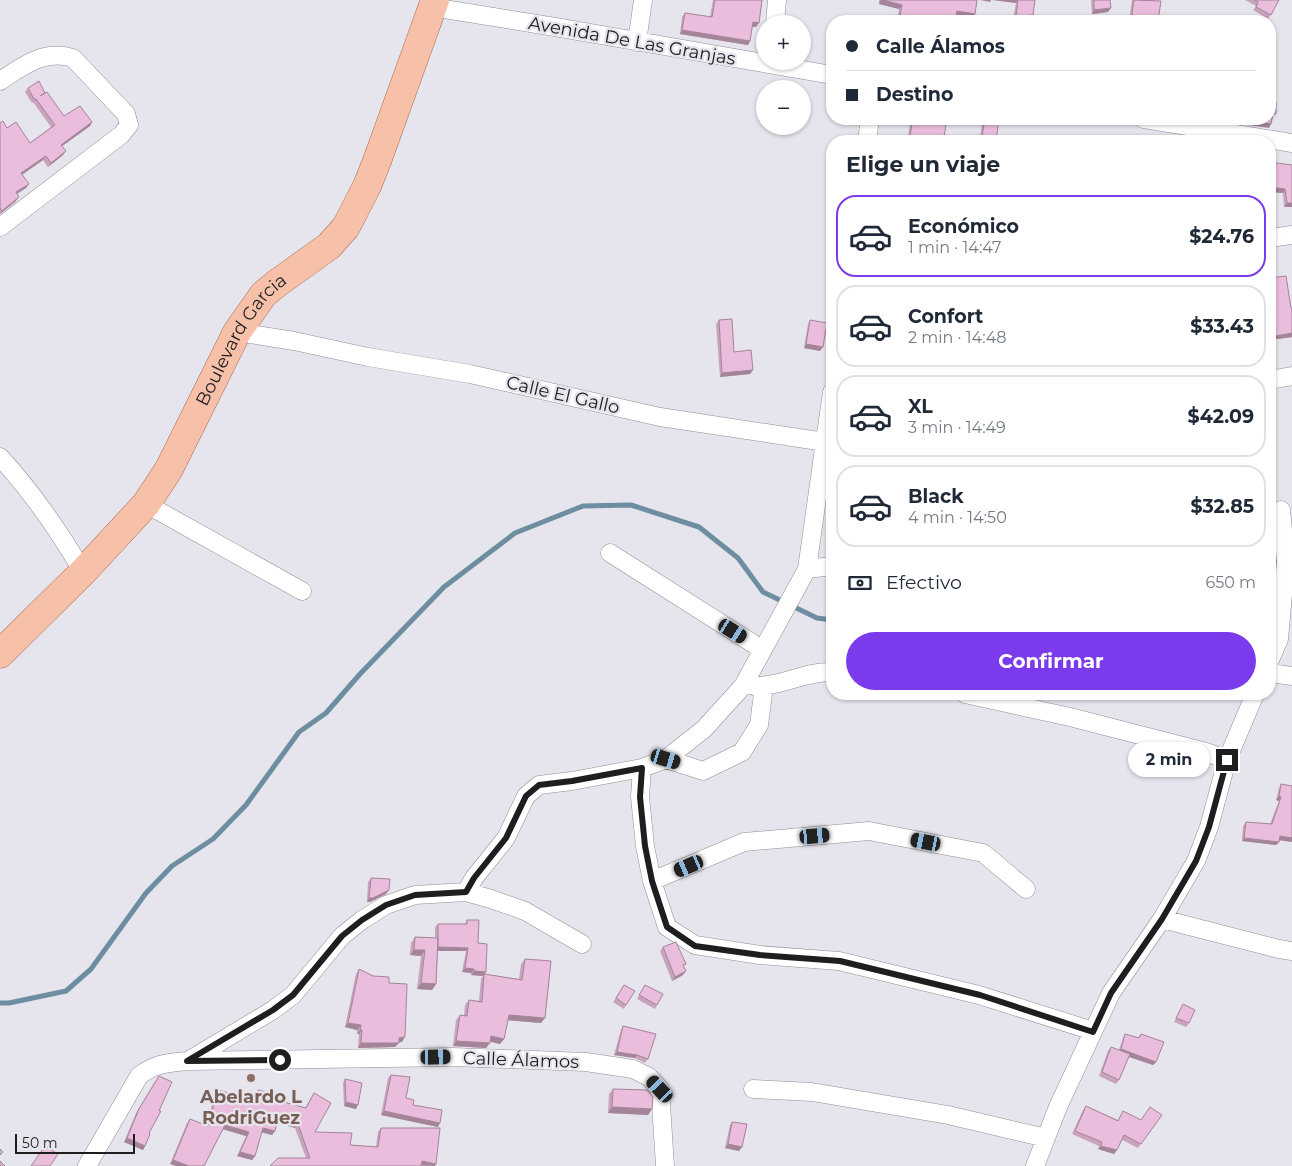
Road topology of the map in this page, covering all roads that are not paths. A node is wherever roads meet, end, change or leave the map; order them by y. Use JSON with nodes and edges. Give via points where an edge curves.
{"nodes":[{"id":1,"x":643,"y":0,"type":"edge"},
{"id":2,"x":777,"y":0,"type":"edge"},
{"id":3,"x":433,"y":4,"type":"edge"},
{"id":4,"x":776,"y":15,"type":"edge"},
{"id":5,"x":637,"y":42,"type":"junction"},
{"id":6,"x":756,"y":61,"type":"edge"},
{"id":7,"x":807,"y":70,"type":"edge"},
{"id":8,"x":826,"y":74,"type":"edge"},
{"id":9,"x":0,"y":81,"type":"edge"},
{"id":10,"x":1181,"y":125,"type":"edge"},
{"id":11,"x":1243,"y":135,"type":"edge"},
{"id":12,"x":1276,"y":140,"type":"edge"},
{"id":13,"x":1292,"y":143,"type":"edge"},
{"id":14,"x":0,"y":227,"type":"edge"},
{"id":15,"x":1292,"y":235,"type":"edge"},
{"id":16,"x":1276,"y":237,"type":"edge"},
{"id":17,"x":237,"y":332,"type":"junction"},
{"id":18,"x":1292,"y":376,"type":"edge"},
{"id":19,"x":1276,"y":379,"type":"edge"},
{"id":20,"x":826,"y":441,"type":"edge"},
{"id":21,"x":0,"y":457,"type":"edge"},
{"id":22,"x":826,"y":458,"type":"edge"},
{"id":23,"x":146,"y":504,"type":"junction"},
{"id":24,"x":1281,"y":509,"type":"edge"},
{"id":25,"x":610,"y":553,"type":"dead end"},
{"id":26,"x":826,"y":567,"type":"edge"},
{"id":27,"x":807,"y":569,"type":"junction"},
{"id":28,"x":83,"y":572,"type":"junction"},
{"id":29,"x":302,"y":591,"type":"dead end"},
{"id":30,"x":1276,"y":647,"type":"edge"},
{"id":31,"x":763,"y":650,"type":"junction"},
{"id":32,"x":0,"y":654,"type":"edge"},
{"id":33,"x":826,"y":672,"type":"edge"},
{"id":34,"x":1276,"y":674,"type":"edge"},
{"id":35,"x":1292,"y":676,"type":"edge"},
{"id":36,"x":743,"y":686,"type":"junction"},
{"id":37,"x":764,"y":686,"type":"junction"},
{"id":38,"x":992,"y":700,"type":"edge"},
{"id":39,"x":1252,"y":700,"type":"edge"},
{"id":40,"x":666,"y":759,"type":"junction"},
{"id":41,"x":1227,"y":760,"type":"junction"},
{"id":42,"x":642,"y":768,"type":"junction"},
{"id":43,"x":652,"y":881,"type":"junction"},
{"id":44,"x":1026,"y":889,"type":"dead end"},
{"id":45,"x":466,"y":892,"type":"junction"},
{"id":46,"x":1162,"y":919,"type":"junction"},
{"id":47,"x":582,"y":944,"type":"dead end"},
{"id":48,"x":1292,"y":951,"type":"edge"},
{"id":49,"x":1093,"y":1032,"type":"junction"},
{"id":50,"x":187,"y":1061,"type":"junction"},
{"id":51,"x":753,"y":1089,"type":"dead end"},
{"id":52,"x":1046,"y":1138,"type":"junction"},
{"id":53,"x":87,"y":1166,"type":"edge"},
{"id":54,"x":665,"y":1166,"type":"edge"},
{"id":55,"x":1035,"y":1166,"type":"edge"}],
"edges":[{"from":1,"to":5,"type":"street"},
{"from":2,"to":4,"type":"street"},
{"from":3,"to":5,"type":"street","name":"Avenida De Las Granjas"},
{"from":3,"to":17,"type":"main road","name":"Boulevard Garcia","via":[[377,161],[346,227],[329,246],[263,295]]},
{"from":5,"to":6,"type":"street","name":"Avenida De Las Granjas"},
{"from":7,"to":8,"type":"street","name":"Avenida De Las Granjas"},
{"from":9,"to":14,"type":"street","via":[[31,61],[62,54],[73,58],[126,114],[129,125],[121,135]]},
{"from":10,"to":11,"type":"street"},
{"from":12,"to":13,"type":"street"},
{"from":15,"to":16,"type":"street"},
{"from":17,"to":20,"type":"street","name":"Calle El Gallo","via":[[470,374],[660,417]]},
{"from":17,"to":23,"type":"main road","name":"Boulevard Garcia","via":[[169,469]]},
{"from":18,"to":19,"type":"street"},
{"from":21,"to":28,"type":"street","via":[[22,481]]},
{"from":22,"to":27,"type":"street"},
{"from":23,"to":28,"type":"main road","name":"Boulevard Garcia"},
{"from":23,"to":29,"type":"street"},
{"from":24,"to":30,"type":"street","via":[[1286,561]]},
{"from":25,"to":31,"type":"street"},
{"from":26,"to":27,"type":"street"},
{"from":27,"to":31,"type":"street"},
{"from":28,"to":32,"type":"main road","name":"Boulevard Garcia"},
{"from":31,"to":36,"type":"street"},
{"from":33,"to":37,"type":"street"},
{"from":34,"to":35,"type":"street"},
{"from":36,"to":37,"type":"street"},
{"from":36,"to":40,"type":"street","via":[[704,729]]},
{"from":37,"to":40,"type":"street","via":[[759,726],[742,752],[703,771]]},
{"from":38,"to":41,"type":"street","via":[[1070,717]]},
{"from":39,"to":41,"type":"street"},
{"from":40,"to":42,"type":"street"},
{"from":41,"to":46,"type":"street","via":[[1196,861]]},
{"from":42,"to":43,"type":"street","via":[[640,797]]},
{"from":42,"to":45,"type":"street","via":[[539,785],[526,796],[506,838]]},
{"from":43,"to":44,"type":"street","via":[[744,842],[869,830],[983,853]]},
{"from":43,"to":49,"type":"street","via":[[667,927],[695,946],[840,961],[980,995]]},
{"from":45,"to":47,"type":"street","via":[[524,911]]},
{"from":45,"to":50,"type":"street","via":[[415,895],[386,905],[342,936],[293,995]]},
{"from":46,"to":48,"type":"street"},
{"from":46,"to":49,"type":"street","via":[[1111,993]]},
{"from":49,"to":52,"type":"street"},
{"from":50,"to":53,"type":"street","name":"Calle Álamos","via":[[151,1066],[139,1076]]},
{"from":50,"to":54,"type":"street","name":"Calle Álamos","via":[[453,1057],[586,1062],[634,1069],[660,1089]]},
{"from":51,"to":52,"type":"street","via":[[842,1097],[948,1115]]},
{"from":52,"to":55,"type":"street"}]}
